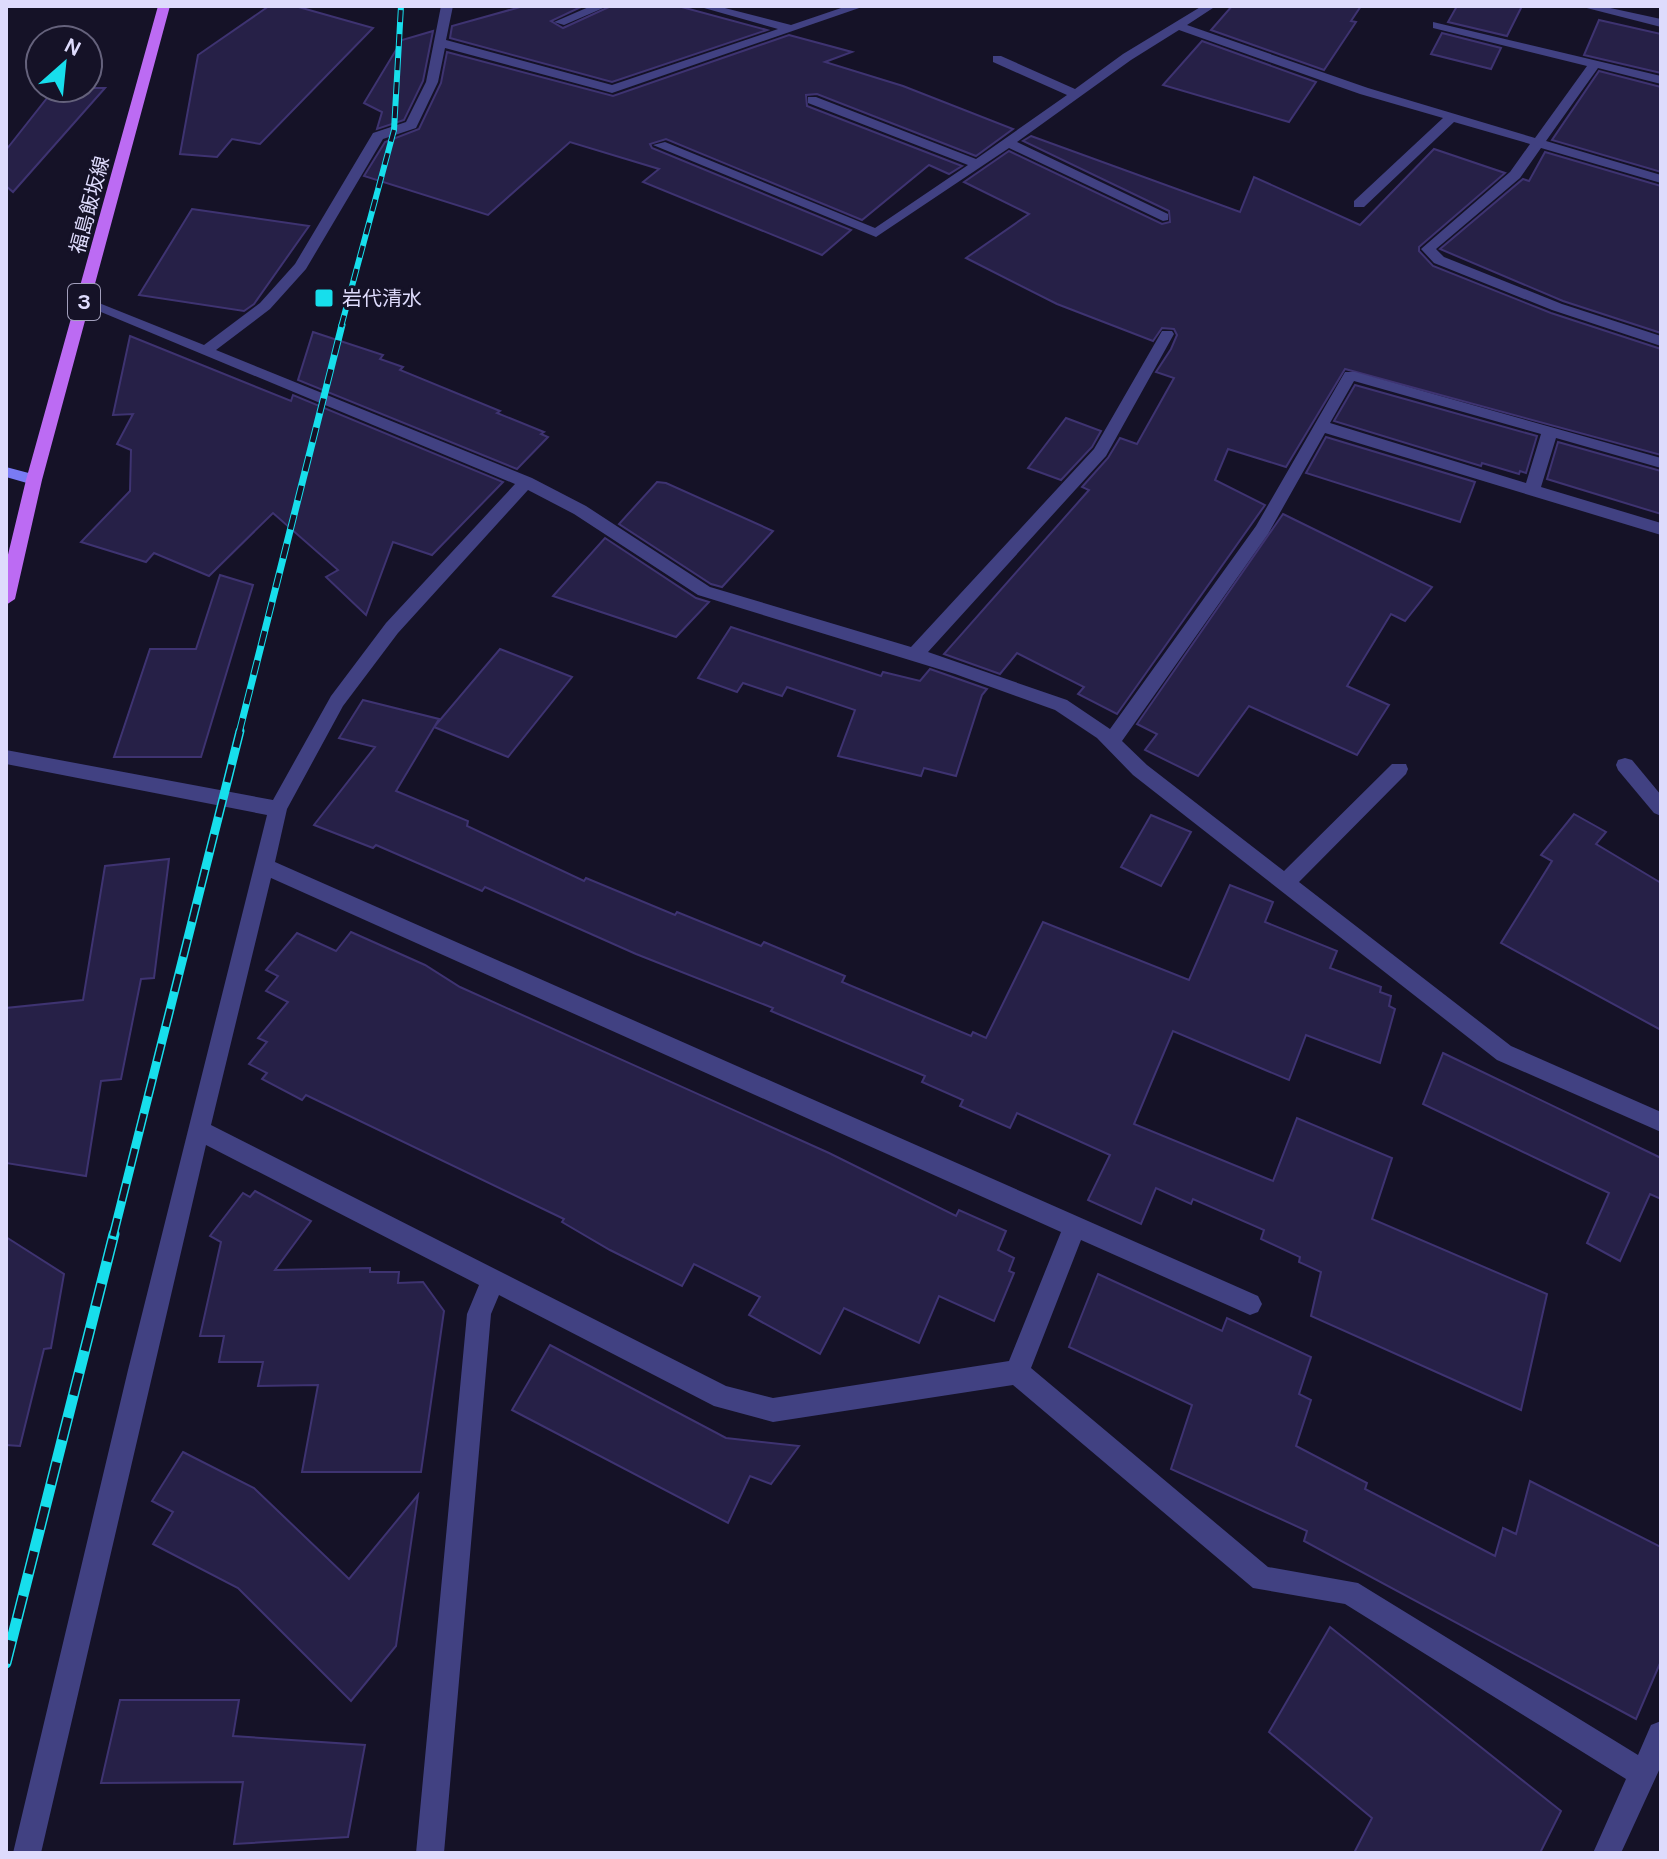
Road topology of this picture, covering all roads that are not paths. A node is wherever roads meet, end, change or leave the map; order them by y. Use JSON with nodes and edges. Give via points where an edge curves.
{"nodes":[{"id":1,"x":164,"y":6,"type":"edge"},
{"id":2,"x":447,"y":6,"type":"edge"},
{"id":3,"x":602,"y":6,"type":"edge"},
{"id":4,"x":703,"y":6,"type":"edge"},
{"id":5,"x":859,"y":6,"type":"edge"},
{"id":6,"x":1210,"y":6,"type":"edge"},
{"id":7,"x":1585,"y":6,"type":"edge"},
{"id":8,"x":560,"y":22,"type":"dead end"},
{"id":9,"x":1661,"y":23,"type":"edge"},
{"id":10,"x":1437,"y":25,"type":"dead end"},
{"id":11,"x":1178,"y":26,"type":"junction"},
{"id":12,"x":792,"y":29,"type":"junction"},
{"id":13,"x":438,"y":42,"type":"junction"},
{"id":14,"x":997,"y":59,"type":"dead end"},
{"id":15,"x":1595,"y":64,"type":"junction"},
{"id":16,"x":1661,"y":80,"type":"edge"},
{"id":17,"x":1076,"y":94,"type":"junction"},
{"id":18,"x":812,"y":100,"type":"dead end"},
{"id":19,"x":1452,"y":117,"type":"junction"},
{"id":20,"x":1008,"y":143,"type":"junction"},
{"id":21,"x":1538,"y":143,"type":"junction"},
{"id":22,"x":660,"y":145,"type":"dead end"},
{"id":23,"x":978,"y":164,"type":"junction"},
{"id":24,"x":1661,"y":179,"type":"edge"},
{"id":25,"x":1359,"y":204,"type":"dead end"},
{"id":26,"x":1163,"y":217,"type":"dead end"},
{"id":27,"x":84,"y":302,"type":"junction"},
{"id":28,"x":1167,"y":334,"type":"dead end"},
{"id":29,"x":1661,"y":341,"type":"edge"},
{"id":30,"x":207,"y":350,"type":"junction"},
{"id":31,"x":1321,"y":426,"type":"junction"},
{"id":32,"x":1550,"y":431,"type":"junction"},
{"id":33,"x":1661,"y":463,"type":"edge"},
{"id":34,"x":6,"y":472,"type":"edge"},
{"id":35,"x":34,"y":480,"type":"junction"},
{"id":36,"x":526,"y":482,"type":"junction"},
{"id":37,"x":1532,"y":490,"type":"junction"},
{"id":38,"x":1661,"y":529,"type":"edge"},
{"id":39,"x":6,"y":599,"type":"edge"},
{"id":40,"x":914,"y":656,"type":"junction"},
{"id":41,"x":1112,"y":741,"type":"junction"},
{"id":42,"x":6,"y":757,"type":"edge"},
{"id":43,"x":1625,"y":765,"type":"dead end"},
{"id":44,"x":1399,"y":769,"type":"dead end"},
{"id":45,"x":1661,"y":808,"type":"edge"},
{"id":46,"x":278,"y":809,"type":"junction"},
{"id":47,"x":263,"y":866,"type":"junction"},
{"id":48,"x":1285,"y":883,"type":"junction"},
{"id":49,"x":1661,"y":1122,"type":"edge"},
{"id":50,"x":199,"y":1130,"type":"junction"},
{"id":51,"x":1075,"y":1226,"type":"junction"},
{"id":52,"x":493,"y":1280,"type":"junction"},
{"id":53,"x":1250,"y":1304,"type":"dead end"},
{"id":54,"x":1017,"y":1372,"type":"junction"},
{"id":55,"x":1661,"y":1735,"type":"edge"},
{"id":56,"x":1643,"y":1774,"type":"junction"},
{"id":57,"x":27,"y":1853,"type":"edge"},
{"id":58,"x":430,"y":1853,"type":"edge"},
{"id":59,"x":1607,"y":1853,"type":"edge"}],
"edges":[{"from":1,"to":27,"type":"main road","name":"福島飯坂線","number":"3"},
{"from":2,"to":13,"type":"street"},
{"from":3,"to":8,"type":"street"},
{"from":4,"to":12,"type":"street"},
{"from":5,"to":12,"type":"street"},
{"from":6,"to":11,"type":"street"},
{"from":7,"to":9,"type":"street"},
{"from":10,"to":15,"type":"street"},
{"from":11,"to":17,"type":"street"},
{"from":11,"to":19,"type":"street"},
{"from":12,"to":13,"type":"street","via":[[612,89]]},
{"from":13,"to":30,"type":"street","via":[[432,82],[411,125],[378,136],[301,266],[265,306]]},
{"from":14,"to":17,"type":"street"},
{"from":15,"to":16,"type":"street"},
{"from":15,"to":21,"type":"street"},
{"from":17,"to":20,"type":"street"},
{"from":18,"to":23,"type":"street"},
{"from":19,"to":21,"type":"street"},
{"from":19,"to":25,"type":"street"},
{"from":20,"to":23,"type":"street"},
{"from":20,"to":26,"type":"street"},
{"from":21,"to":24,"type":"street"},
{"from":21,"to":29,"type":"street","via":[[1515,175],[1428,249],[1439,260],[1528,296]]},
{"from":22,"to":23,"type":"street","via":[[876,233]]},
{"from":27,"to":30,"type":"street"},
{"from":27,"to":35,"type":"main road","name":"福島飯坂線","number":"3"},
{"from":28,"to":40,"type":"street","via":[[1100,452]]},
{"from":30,"to":36,"type":"street"},
{"from":31,"to":32,"type":"street","via":[[1350,375]]},
{"from":31,"to":37,"type":"street"},
{"from":31,"to":41,"type":"street","via":[[1262,530]]},
{"from":32,"to":33,"type":"street"},
{"from":32,"to":37,"type":"street"},
{"from":34,"to":35,"type":"street"},
{"from":35,"to":39,"type":"main road","name":"福島飯坂線","number":"3"},
{"from":36,"to":40,"type":"street","via":[[580,510],[704,591]]},
{"from":36,"to":46,"type":"street","via":[[392,628],[337,701]]},
{"from":37,"to":38,"type":"street"},
{"from":40,"to":41,"type":"street","via":[[1061,705]]},
{"from":41,"to":48,"type":"street","via":[[1140,770]]},
{"from":42,"to":46,"type":"street"},
{"from":43,"to":45,"type":"street"},
{"from":44,"to":48,"type":"street"},
{"from":46,"to":47,"type":"street"},
{"from":47,"to":50,"type":"street"},
{"from":47,"to":51,"type":"street"},
{"from":48,"to":49,"type":"street","via":[[1504,1053]]},
{"from":50,"to":52,"type":"street"},
{"from":50,"to":57,"type":"street"},
{"from":51,"to":53,"type":"street"},
{"from":51,"to":54,"type":"street"},
{"from":52,"to":54,"type":"street","via":[[723,1397],[773,1410]]},
{"from":52,"to":58,"type":"street","via":[[479,1314]]},
{"from":54,"to":56,"type":"street","via":[[1262,1579],[1349,1592]]},
{"from":55,"to":56,"type":"street"},
{"from":56,"to":59,"type":"street"}]}
